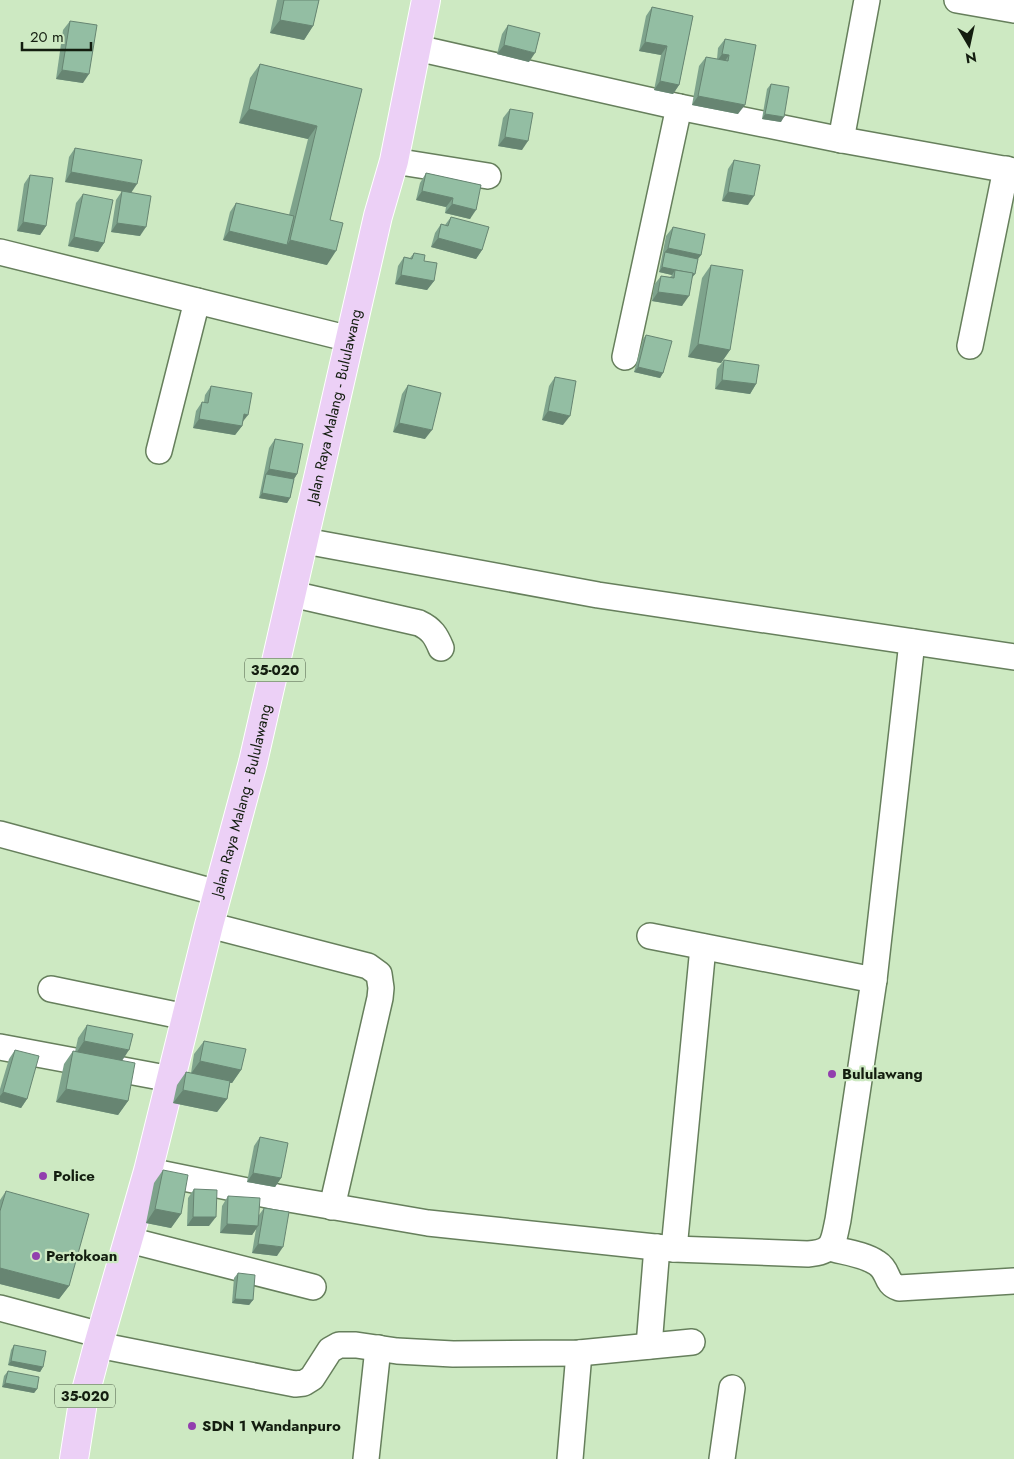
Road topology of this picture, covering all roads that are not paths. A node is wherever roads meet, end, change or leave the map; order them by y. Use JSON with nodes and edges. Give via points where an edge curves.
{"nodes":[{"id":1,"x":426,"y":0,"type":"edge"},
{"id":2,"x":867,"y":0,"type":"edge"},
{"id":3,"x":957,"y":0,"type":"edge"},
{"id":4,"x":1014,"y":10,"type":"edge"},
{"id":5,"x":417,"y":48,"type":"junction"},
{"id":6,"x":679,"y":107,"type":"junction"},
{"id":7,"x":841,"y":140,"type":"junction"},
{"id":8,"x":394,"y":161,"type":"junction"},
{"id":9,"x":1010,"y":170,"type":"edge"},
{"id":10,"x":488,"y":176,"type":"dead end"},
{"id":11,"x":0,"y":252,"type":"edge"},
{"id":12,"x":197,"y":301,"type":"junction"},
{"id":13,"x":350,"y":339,"type":"junction"},
{"id":14,"x":970,"y":346,"type":"dead end"},
{"id":15,"x":625,"y":357,"type":"dead end"},
{"id":16,"x":159,"y":451,"type":"dead end"},
{"id":17,"x":305,"y":541,"type":"junction"},
{"id":18,"x":292,"y":594,"type":"junction"},
{"id":19,"x":912,"y":642,"type":"junction"},
{"id":20,"x":441,"y":648,"type":"dead end"},
{"id":21,"x":1014,"y":657,"type":"edge"},
{"id":22,"x":0,"y":834,"type":"edge"},
{"id":23,"x":218,"y":893,"type":"junction"},
{"id":24,"x":209,"y":925,"type":"junction"},
{"id":25,"x":650,"y":936,"type":"dead end"},
{"id":26,"x":703,"y":947,"type":"junction"},
{"id":27,"x":874,"y":980,"type":"junction"},
{"id":28,"x":51,"y":989,"type":"dead end"},
{"id":29,"x":186,"y":1017,"type":"junction"},
{"id":30,"x":0,"y":1047,"type":"edge"},
{"id":31,"x":171,"y":1079,"type":"junction"},
{"id":32,"x":148,"y":1171,"type":"junction"},
{"id":33,"x":332,"y":1207,"type":"junction"},
{"id":34,"x":129,"y":1240,"type":"junction"},
{"id":35,"x":665,"y":1248,"type":"junction"},
{"id":36,"x":829,"y":1248,"type":"junction"},
{"id":37,"x":1014,"y":1281,"type":"edge"},
{"id":38,"x":313,"y":1287,"type":"dead end"},
{"id":39,"x":0,"y":1308,"type":"edge"},
{"id":40,"x":99,"y":1340,"type":"junction"},
{"id":41,"x":692,"y":1342,"type":"dead end"},
{"id":42,"x":649,"y":1346,"type":"junction"},
{"id":43,"x":378,"y":1348,"type":"junction"},
{"id":44,"x":579,"y":1353,"type":"junction"},
{"id":45,"x":732,"y":1388,"type":"dead end"},
{"id":46,"x":74,"y":1459,"type":"edge"},
{"id":47,"x":366,"y":1459,"type":"edge"},
{"id":48,"x":570,"y":1459,"type":"edge"},
{"id":49,"x":722,"y":1459,"type":"edge"}],
"edges":[{"from":1,"to":5,"type":"main road","name":"Jalan Raya Malang - Bululawang","number":"35-020"},
{"from":2,"to":7,"type":"street"},
{"from":3,"to":4,"type":"street"},
{"from":5,"to":6,"type":"street"},
{"from":5,"to":8,"type":"main road","name":"Jalan Raya Malang - Bululawang","number":"35-020"},
{"from":6,"to":7,"type":"street"},
{"from":6,"to":15,"type":"street"},
{"from":7,"to":9,"type":"street"},
{"from":8,"to":10,"type":"street"},
{"from":8,"to":13,"type":"main road","name":"Jalan Raya Malang - Bululawang","number":"35-020"},
{"from":9,"to":14,"type":"street"},
{"from":11,"to":12,"type":"street"},
{"from":12,"to":13,"type":"street"},
{"from":12,"to":16,"type":"street"},
{"from":13,"to":17,"type":"main road","name":"Jalan Raya Malang - Bululawang","number":"35-020"},
{"from":17,"to":18,"type":"main road","name":"Jalan Raya Malang - Bululawang","number":"35-020"},
{"from":17,"to":19,"type":"street","via":[[598,595]]},
{"from":18,"to":20,"type":"street","via":[[419,623],[429,627]]},
{"from":18,"to":23,"type":"main road","name":"Jalan Raya Malang - Bululawang","number":"35-020","via":[[253,762]]},
{"from":19,"to":21,"type":"street"},
{"from":19,"to":27,"type":"street"},
{"from":22,"to":23,"type":"street"},
{"from":23,"to":24,"type":"main road","name":"Jalan Raya Malang - Bululawang","number":"35-020"},
{"from":24,"to":29,"type":"main road","name":"Jalan Raya Malang - Bululawang","number":"35-020"},
{"from":24,"to":33,"type":"street","via":[[368,966],[379,974],[380,998]]},
{"from":25,"to":26,"type":"street"},
{"from":26,"to":27,"type":"street"},
{"from":26,"to":35,"type":"street"},
{"from":27,"to":36,"type":"street","via":[[838,1220]]},
{"from":28,"to":29,"type":"street"},
{"from":29,"to":31,"type":"main road","name":"Jalan Raya Malang - Bululawang","number":"35-020"},
{"from":30,"to":31,"type":"street"},
{"from":31,"to":32,"type":"main road","name":"Jalan Raya Malang - Bululawang","number":"35-020"},
{"from":32,"to":33,"type":"street"},
{"from":32,"to":34,"type":"main road","name":"Jalan Raya Malang - Bululawang","number":"35-020"},
{"from":33,"to":35,"type":"street","via":[[428,1223]]},
{"from":34,"to":38,"type":"street"},
{"from":34,"to":40,"type":"main road","name":"Jalan Raya Malang - Bululawang","number":"35-020"},
{"from":35,"to":36,"type":"street","via":[[808,1254],[821,1253]]},
{"from":35,"to":42,"type":"street"},
{"from":36,"to":37,"type":"street","via":[[876,1262],[892,1286],[899,1288]]},
{"from":39,"to":40,"type":"street"},
{"from":40,"to":43,"type":"street","via":[[295,1384],[312,1378],[330,1350],[340,1345]]},
{"from":40,"to":46,"type":"main road","number":"35-020","via":[[83,1402]]},
{"from":41,"to":42,"type":"street"},
{"from":42,"to":44,"type":"street"},
{"from":43,"to":44,"type":"street","via":[[453,1354]]},
{"from":43,"to":47,"type":"street"},
{"from":44,"to":48,"type":"street"},
{"from":45,"to":49,"type":"street"}]}
